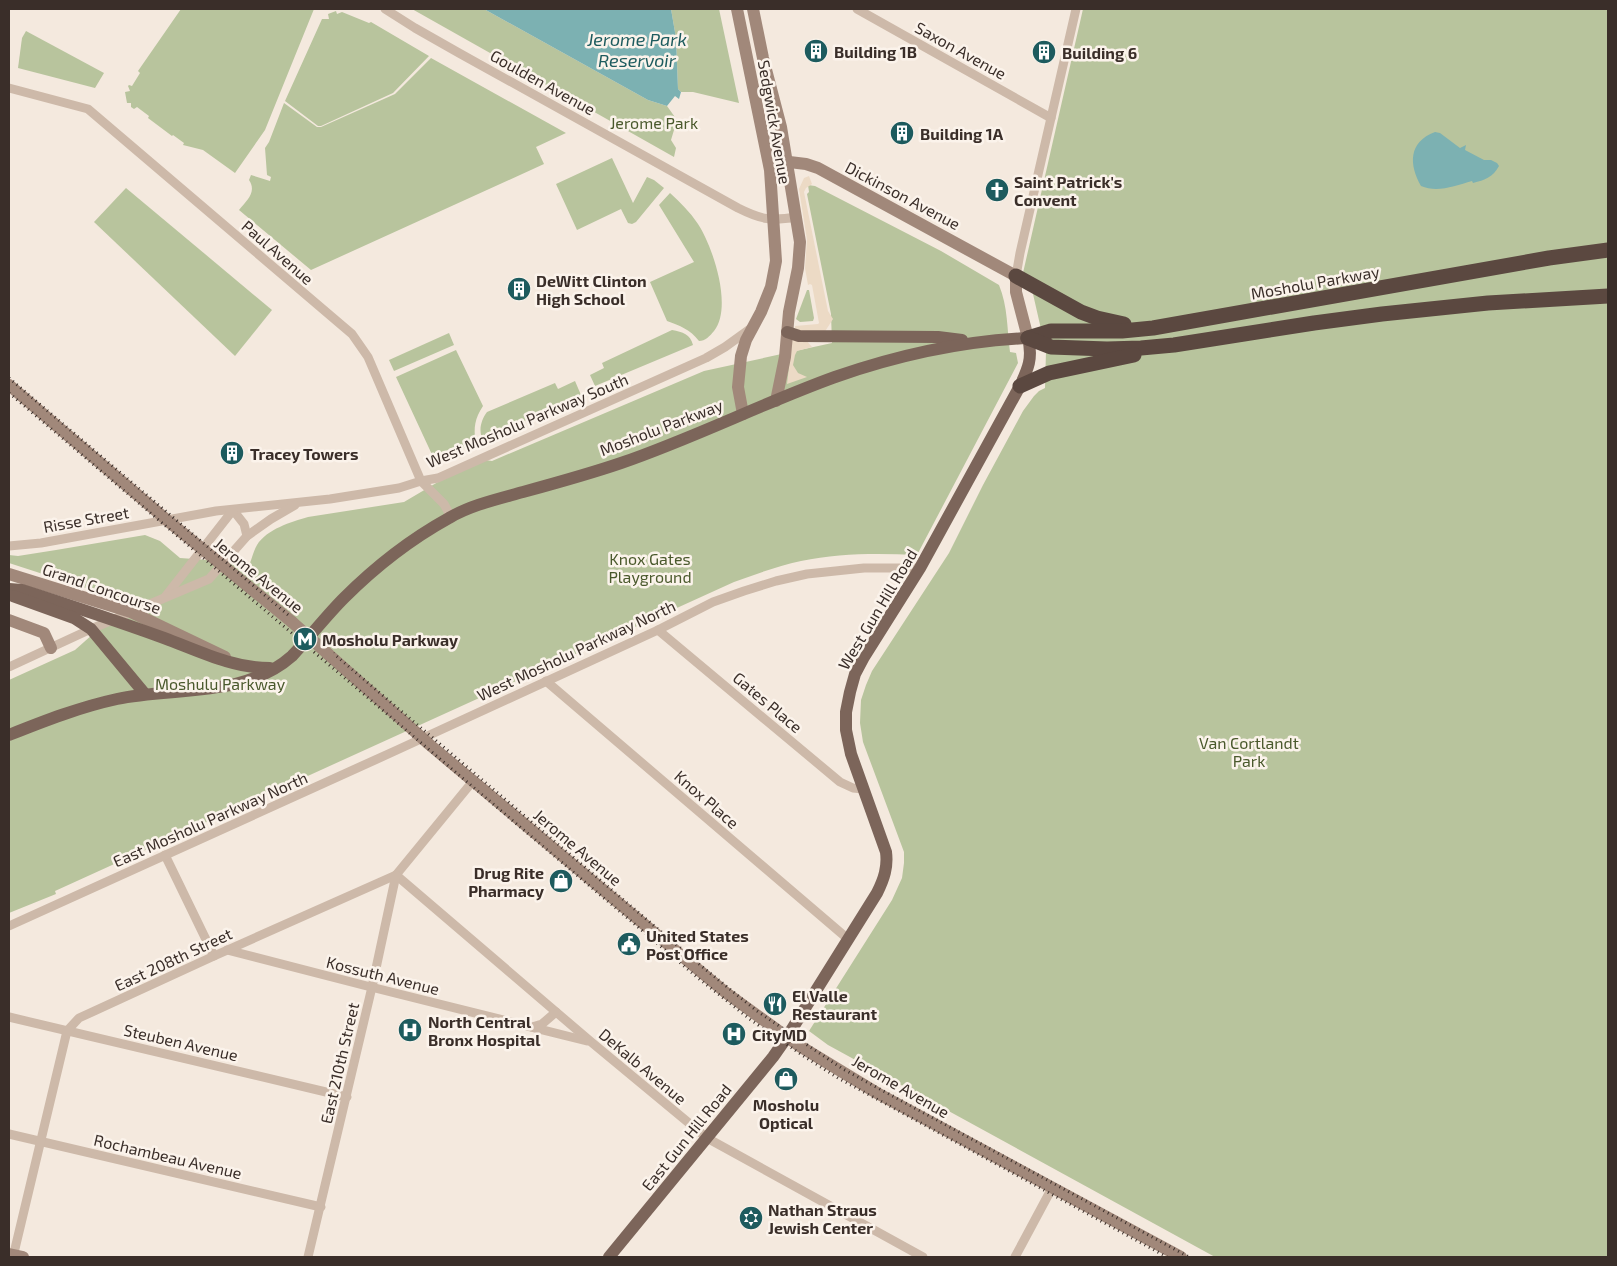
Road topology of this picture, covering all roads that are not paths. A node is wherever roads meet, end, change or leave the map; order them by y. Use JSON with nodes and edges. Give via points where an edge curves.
{"nodes":[{"id":1,"x":385,"y":9,"type":"edge"},
{"id":2,"x":737,"y":9,"type":"edge"},
{"id":3,"x":753,"y":9,"type":"edge"},
{"id":4,"x":857,"y":9,"type":"edge"},
{"id":5,"x":1076,"y":9,"type":"edge"},
{"id":6,"x":9,"y":88,"type":"edge"},
{"id":7,"x":1051,"y":118,"type":"junction"},
{"id":8,"x":769,"y":160,"type":"junction"},
{"id":9,"x":787,"y":162,"type":"junction"},
{"id":10,"x":797,"y":217,"type":"junction"},
{"id":11,"x":773,"y":220,"type":"junction"},
{"id":12,"x":1608,"y":250,"type":"edge"},
{"id":13,"x":1016,"y":276,"type":"junction"},
{"id":14,"x":1608,"y":296,"type":"edge"},
{"id":15,"x":754,"y":325,"type":"junction"},
{"id":16,"x":1153,"y":328,"type":"junction"},
{"id":17,"x":787,"y":332,"type":"junction"},
{"id":18,"x":1028,"y":338,"type":"junction"},
{"id":19,"x":974,"y":342,"type":"junction"},
{"id":20,"x":1156,"y":347,"type":"junction"},
{"id":21,"x":9,"y":385,"type":"edge"},
{"id":22,"x":1020,"y":386,"type":"junction"},
{"id":23,"x":776,"y":401,"type":"junction"},
{"id":24,"x":743,"y":414,"type":"junction"},
{"id":25,"x":421,"y":481,"type":"junction"},
{"id":26,"x":298,"y":504,"type":"junction"},
{"id":27,"x":233,"y":510,"type":"junction"},
{"id":28,"x":451,"y":517,"type":"junction"},
{"id":29,"x":168,"y":521,"type":"junction"},
{"id":30,"x":247,"y":536,"type":"junction"},
{"id":31,"x":9,"y":546,"type":"edge"},
{"id":32,"x":202,"y":549,"type":"junction"},
{"id":33,"x":222,"y":566,"type":"junction"},
{"id":34,"x":920,"y":568,"type":"junction"},
{"id":35,"x":9,"y":574,"type":"edge"},
{"id":36,"x":9,"y":589,"type":"edge"},
{"id":37,"x":9,"y":594,"type":"edge"},
{"id":38,"x":163,"y":599,"type":"junction"},
{"id":39,"x":132,"y":612,"type":"junction"},
{"id":40,"x":9,"y":620,"type":"edge"},
{"id":41,"x":113,"y":620,"type":"junction"},
{"id":42,"x":91,"y":629,"type":"junction"},
{"id":43,"x":658,"y":630,"type":"junction"},
{"id":44,"x":51,"y":648,"type":"junction"},
{"id":45,"x":236,"y":664,"type":"junction"},
{"id":46,"x":9,"y":667,"type":"edge"},
{"id":47,"x":275,"y":668,"type":"junction"},
{"id":48,"x":546,"y":680,"type":"junction"},
{"id":49,"x":145,"y":694,"type":"junction"},
{"id":50,"x":9,"y":736,"type":"edge"},
{"id":51,"x":422,"y":738,"type":"junction"},
{"id":52,"x":473,"y":780,"type":"junction"},
{"id":53,"x":863,"y":789,"type":"junction"},
{"id":54,"x":165,"y":855,"type":"junction"},
{"id":55,"x":396,"y":875,"type":"junction"},
{"id":56,"x":9,"y":926,"type":"edge"},
{"id":57,"x":848,"y":939,"type":"junction"},
{"id":58,"x":227,"y":950,"type":"junction"},
{"id":59,"x":214,"y":956,"type":"junction"},
{"id":60,"x":372,"y":987,"type":"junction"},
{"id":61,"x":556,"y":1012,"type":"junction"},
{"id":62,"x":9,"y":1017,"type":"edge"},
{"id":63,"x":532,"y":1027,"type":"junction"},
{"id":64,"x":67,"y":1031,"type":"junction"},
{"id":65,"x":787,"y":1037,"type":"junction"},
{"id":66,"x":590,"y":1041,"type":"junction"},
{"id":67,"x":347,"y":1097,"type":"junction"},
{"id":68,"x":9,"y":1134,"type":"edge"},
{"id":69,"x":707,"y":1138,"type":"junction"},
{"id":70,"x":41,"y":1141,"type":"junction"},
{"id":71,"x":1052,"y":1188,"type":"junction"},
{"id":72,"x":321,"y":1207,"type":"junction"},
{"id":73,"x":15,"y":1256,"type":"edge"},
{"id":74,"x":308,"y":1257,"type":"edge"},
{"id":75,"x":609,"y":1257,"type":"edge"},
{"id":76,"x":923,"y":1257,"type":"edge"},
{"id":77,"x":1015,"y":1257,"type":"edge"},
{"id":78,"x":1181,"y":1257,"type":"edge"}],
"edges":[{"from":1,"to":11,"type":"street","name":"Goulden Avenue","via":[[738,208]]},
{"from":2,"to":8,"type":"main road","name":"Sedgwick Avenue"},
{"from":3,"to":9,"type":"main road","name":"Sedgwick Avenue"},
{"from":4,"to":7,"type":"street","name":"Saxon Avenue"},
{"from":5,"to":7,"type":"street"},
{"from":6,"to":25,"type":"street","name":"Paul Avenue","via":[[88,109],[352,334],[368,357]]},
{"from":7,"to":13,"type":"street"},
{"from":8,"to":9,"type":"main road","name":"Dickinson Avenue"},
{"from":8,"to":11,"type":"main road","name":"Sedgwick Avenue"},
{"from":9,"to":10,"type":"main road","name":"Sedgwick Avenue"},
{"from":9,"to":13,"type":"main road","name":"Dickinson Avenue","via":[[822,170]]},
{"from":10,"to":11,"type":"street","name":"Goulden Avenue"},
{"from":10,"to":17,"type":"main road","name":"Sedgwick Avenue","via":[[800,251]]},
{"from":11,"to":15,"type":"main road","name":"Sedgwick Avenue","via":[[774,277]]},
{"from":12,"to":16,"type":"highway","name":"Mosholu Parkway"},
{"from":13,"to":16,"type":"highway","via":[[1089,315]]},
{"from":13,"to":18,"type":"main road","via":[[1016,292]]},
{"from":14,"to":20,"type":"highway","name":"Mosholu Parkway","via":[[1488,303],[1382,314]]},
{"from":15,"to":24,"type":"main road","name":"Sedgwick Avenue","via":[[738,373]]},
{"from":15,"to":25,"type":"street","name":"West Mosholu Parkway South","via":[[725,347],[695,363],[438,478]]},
{"from":16,"to":18,"type":"highway","name":"Mosholu Parkway","via":[[1051,331]]},
{"from":17,"to":19,"type":"main road","via":[[799,336],[938,337]]},
{"from":17,"to":23,"type":"main road","name":"Sedgwick Avenue"},
{"from":18,"to":19,"type":"main road","name":"Mosholu Parkway"},
{"from":18,"to":20,"type":"highway","name":"Mosholu Parkway","via":[[1051,346]]},
{"from":18,"to":22,"type":"main road","name":"West Gun Hill Road","via":[[1030,360]]},
{"from":19,"to":23,"type":"main road","name":"Mosholu Parkway","via":[[942,347],[855,371]]},
{"from":20,"to":22,"type":"highway","via":[[1131,356],[1049,373]]},
{"from":21,"to":29,"type":"main road","name":"Jerome Avenue"},
{"from":22,"to":34,"type":"main road","name":"West Gun Hill Road"},
{"from":23,"to":24,"type":"main road","name":"Mosholu Parkway"},
{"from":24,"to":28,"type":"main road","name":"Mosholu Parkway","via":[[629,460],[492,501]]},
{"from":25,"to":26,"type":"street","name":"West Mosholu Parkway South","via":[[399,488]]},
{"from":25,"to":28,"type":"street","name":"Paul Avenue","via":[[444,504]]},
{"from":26,"to":27,"type":"street","name":"West Mosholu Parkway South"},
{"from":26,"to":30,"type":"street","name":"West Mosholu Parkway South"},
{"from":27,"to":29,"type":"street","name":"West Mosholu Parkway South"},
{"from":27,"to":30,"type":"street","via":[[244,524]]},
{"from":27,"to":32,"type":"street"},
{"from":28,"to":47,"type":"main road","name":"Mosholu Parkway","via":[[372,572],[292,656]]},
{"from":29,"to":31,"type":"street","name":"Risse Street"},
{"from":29,"to":32,"type":"main road","name":"Jerome Avenue"},
{"from":30,"to":33,"type":"street","name":"West Mosholu Parkway South"},
{"from":32,"to":33,"type":"main road","name":"Jerome Avenue"},
{"from":32,"to":38,"type":"street"},
{"from":33,"to":38,"type":"street","name":"West Mosholu Parkway South","via":[[209,579]]},
{"from":33,"to":51,"type":"main road","name":"Jerome Avenue","bridge":true,"via":[[292,622]]},
{"from":34,"to":43,"type":"street","name":"West Mosholu Parkway North","via":[[864,568],[776,581],[713,602]]},
{"from":34,"to":53,"type":"main road","name":"West Gun Hill Road","via":[[864,656],[852,682],[846,730]]},
{"from":35,"to":39,"type":"main road","name":"Grand Concourse"},
{"from":36,"to":41,"type":"main road","name":"Grand Concourse","via":[[22,590]]},
{"from":37,"to":42,"type":"main road","via":[[74,618]]},
{"from":38,"to":39,"type":"street","name":"West Mosholu Parkway South"},
{"from":39,"to":41,"type":"street","name":"West Mosholu Parkway South"},
{"from":39,"to":45,"type":"main road","name":"Grand Concourse"},
{"from":40,"to":44,"type":"main road","via":[[44,633]]},
{"from":41,"to":42,"type":"street","name":"West Mosholu Parkway South"},
{"from":41,"to":45,"type":"main road","name":"Grand Concourse"},
{"from":42,"to":44,"type":"street","name":"West Mosholu Parkway South"},
{"from":42,"to":49,"type":"main road"},
{"from":43,"to":48,"type":"street","name":"West Mosholu Parkway North"},
{"from":43,"to":53,"type":"street","name":"Gates Place","via":[[840,782]]},
{"from":44,"to":46,"type":"street","name":"West Mosholu Parkway South"},
{"from":45,"to":47,"type":"main road","name":"Grand Concourse"},
{"from":47,"to":49,"type":"main road","name":"Mosholu Parkway","via":[[236,683]]},
{"from":48,"to":51,"type":"street","name":"West Mosholu Parkway North"},
{"from":48,"to":57,"type":"street","name":"Knox Place"},
{"from":49,"to":50,"type":"main road","name":"Mosholu Parkway","via":[[85,707]]},
{"from":51,"to":52,"type":"main road","name":"Jerome Avenue"},
{"from":51,"to":54,"type":"street","name":"East Mosholu Parkway North"},
{"from":52,"to":55,"type":"street","name":"East 208th Street"},
{"from":52,"to":65,"type":"main road","name":"Jerome Avenue","via":[[725,992]]},
{"from":53,"to":57,"type":"main road","name":"West Gun Hill Road","via":[[884,846],[886,866],[877,893]]},
{"from":54,"to":56,"type":"street","name":"East Mosholu Parkway North"},
{"from":54,"to":59,"type":"street"},
{"from":55,"to":58,"type":"street","name":"East 208th Street"},
{"from":55,"to":60,"type":"street","name":"East 210th Street"},
{"from":55,"to":61,"type":"street","name":"DeKalb Avenue"},
{"from":57,"to":65,"type":"main road","name":"West Gun Hill Road"},
{"from":58,"to":59,"type":"street","name":"East 208th Street"},
{"from":58,"to":60,"type":"street","name":"Kossuth Avenue"},
{"from":59,"to":64,"type":"street","name":"East 208th Street","via":[[79,1018]]},
{"from":60,"to":63,"type":"street","name":"Kossuth Avenue"},
{"from":60,"to":67,"type":"street","name":"East 210th Street"},
{"from":61,"to":63,"type":"street","via":[[542,1024]]},
{"from":61,"to":66,"type":"street","name":"DeKalb Avenue"},
{"from":62,"to":64,"type":"street","name":"Steuben Avenue"},
{"from":63,"to":66,"type":"street","name":"Kossuth Avenue"},
{"from":64,"to":67,"type":"street","name":"Steuben Avenue"},
{"from":64,"to":70,"type":"street"},
{"from":65,"to":69,"type":"main road","name":"East Gun Hill Road"},
{"from":65,"to":71,"type":"main road","name":"Jerome Avenue","via":[[877,1093]]},
{"from":66,"to":69,"type":"street","name":"DeKalb Avenue"},
{"from":67,"to":72,"type":"street","name":"East 210th Street"},
{"from":68,"to":70,"type":"street","name":"Rochambeau Avenue"},
{"from":69,"to":75,"type":"main road","name":"East Gun Hill Road"},
{"from":69,"to":76,"type":"street","name":"DeKalb Avenue"},
{"from":70,"to":72,"type":"street","name":"Rochambeau Avenue"},
{"from":70,"to":73,"type":"street"},
{"from":71,"to":77,"type":"street"},
{"from":71,"to":78,"type":"main road","name":"Jerome Avenue"},
{"from":72,"to":74,"type":"street","name":"East 210th Street"}]}
